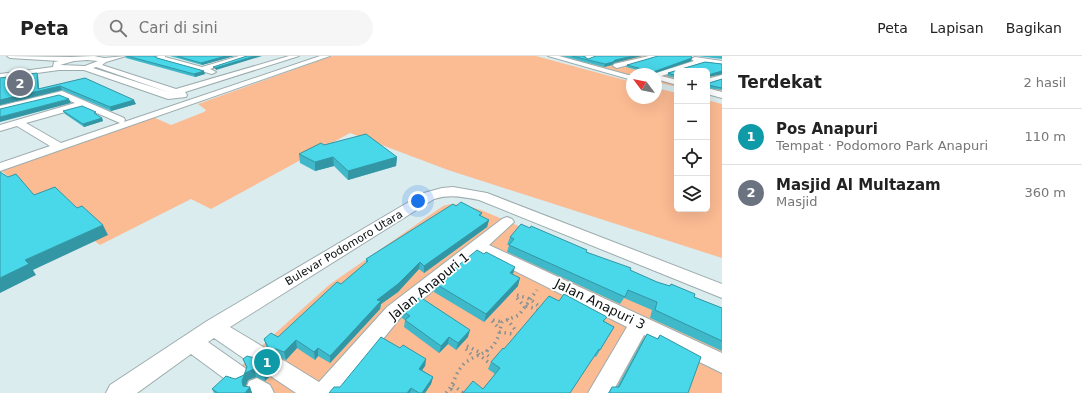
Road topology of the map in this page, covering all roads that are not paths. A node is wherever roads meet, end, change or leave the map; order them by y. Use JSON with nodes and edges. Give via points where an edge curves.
{"nodes":[{"id":1,"x":10,"y":56,"type":"edge"},
{"id":2,"x":123,"y":56,"type":"edge"},
{"id":3,"x":162,"y":56,"type":"edge"},
{"id":4,"x":224,"y":56,"type":"edge"},
{"id":5,"x":246,"y":56,"type":"edge"},
{"id":6,"x":296,"y":56,"type":"edge"},
{"id":7,"x":327,"y":56,"type":"edge"},
{"id":8,"x":551,"y":56,"type":"edge"},
{"id":9,"x":578,"y":56,"type":"edge"},
{"id":10,"x":597,"y":56,"type":"edge"},
{"id":11,"x":657,"y":56,"type":"edge"},
{"id":12,"x":688,"y":57,"type":"edge"},
{"id":13,"x":105,"y":58,"type":"edge"},
{"id":14,"x":587,"y":58,"type":"junction"},
{"id":15,"x":71,"y":59,"type":"junction"},
{"id":16,"x":0,"y":60,"type":"edge"},
{"id":17,"x":706,"y":60,"type":"junction"},
{"id":18,"x":722,"y":63,"type":"edge"},
{"id":19,"x":187,"y":65,"type":"junction"},
{"id":20,"x":58,"y":66,"type":"junction"},
{"id":21,"x":617,"y":66,"type":"junction"},
{"id":22,"x":203,"y":69,"type":"junction"},
{"id":23,"x":626,"y":70,"type":"edge"},
{"id":24,"x":95,"y":71,"type":"junction"},
{"id":25,"x":212,"y":72,"type":"edge"},
{"id":26,"x":0,"y":73,"type":"edge"},
{"id":27,"x":626,"y":73,"type":"edge"},
{"id":28,"x":662,"y":74,"type":"edge"},
{"id":29,"x":0,"y":76,"type":"edge"},
{"id":30,"x":722,"y":77,"type":"edge"},
{"id":31,"x":662,"y":78,"type":"edge"},
{"id":32,"x":710,"y":81,"type":"edge"},
{"id":33,"x":674,"y":82,"type":"edge"},
{"id":34,"x":662,"y":85,"type":"edge"},
{"id":35,"x":674,"y":88,"type":"edge"},
{"id":36,"x":710,"y":92,"type":"edge"},
{"id":37,"x":175,"y":95,"type":"junction"},
{"id":38,"x":722,"y":95,"type":"edge"},
{"id":39,"x":710,"y":97,"type":"edge"},
{"id":40,"x":722,"y":100,"type":"edge"},
{"id":41,"x":82,"y":104,"type":"junction"},
{"id":42,"x":175,"y":108,"type":"junction"},
{"id":43,"x":0,"y":109,"type":"edge"},
{"id":44,"x":120,"y":120,"type":"dead end"},
{"id":45,"x":18,"y":123,"type":"junction"},
{"id":46,"x":0,"y":128,"type":"edge"},
{"id":47,"x":60,"y":147,"type":"junction"},
{"id":48,"x":0,"y":167,"type":"edge"},
{"id":49,"x":507,"y":222,"type":"dead end"},
{"id":50,"x":478,"y":246,"type":"junction"},
{"id":51,"x":722,"y":291,"type":"edge"},
{"id":52,"x":640,"y":323,"type":"junction"},
{"id":53,"x":214,"y":327,"type":"junction"},
{"id":54,"x":191,"y":342,"type":"junction"},
{"id":55,"x":257,"y":355,"type":"dead end"},
{"id":56,"x":722,"y":363,"type":"edge"},
{"id":57,"x":277,"y":368,"type":"dead end"},
{"id":58,"x":237,"y":375,"type":"dead end"},
{"id":59,"x":118,"y":393,"type":"edge"},
{"id":60,"x":316,"y":393,"type":"edge"},
{"id":61,"x":325,"y":393,"type":"edge"},
{"id":62,"x":600,"y":393,"type":"edge"}],
"edges":[{"from":1,"to":15,"type":"street"},
{"from":2,"to":13,"type":"street"},
{"from":3,"to":19,"type":"street","via":[[160,58]]},
{"from":4,"to":19,"type":"street"},
{"from":5,"to":22,"type":"street"},
{"from":6,"to":37,"type":"street"},
{"from":7,"to":42,"type":"street"},
{"from":8,"to":27,"type":"street"},
{"from":9,"to":14,"type":"street"},
{"from":10,"to":14,"type":"street"},
{"from":11,"to":21,"type":"street"},
{"from":12,"to":17,"type":"street"},
{"from":13,"to":15,"type":"street"},
{"from":13,"to":24,"type":"street"},
{"from":14,"to":21,"type":"street"},
{"from":15,"to":20,"type":"street"},
{"from":16,"to":20,"type":"street"},
{"from":17,"to":18,"type":"street"},
{"from":17,"to":28,"type":"street"},
{"from":19,"to":22,"type":"street"},
{"from":20,"to":24,"type":"street"},
{"from":20,"to":26,"type":"street"},
{"from":20,"to":29,"type":"street"},
{"from":21,"to":23,"type":"street"},
{"from":22,"to":25,"type":"street"},
{"from":24,"to":37,"type":"street"},
{"from":30,"to":32,"type":"street"},
{"from":31,"to":33,"type":"street"},
{"from":34,"to":35,"type":"street"},
{"from":36,"to":38,"type":"street"},
{"from":37,"to":42,"type":"street"},
{"from":39,"to":40,"type":"street"},
{"from":41,"to":43,"type":"street","via":[[54,92]]},
{"from":41,"to":44,"type":"street"},
{"from":41,"to":45,"type":"street"},
{"from":42,"to":47,"type":"street"},
{"from":45,"to":46,"type":"street"},
{"from":45,"to":47,"type":"street"},
{"from":47,"to":48,"type":"street"},
{"from":49,"to":50,"type":"street","name":"Jalan Anapuri 1"},
{"from":50,"to":52,"type":"street","name":"Jalan Anapuri 3"},
{"from":50,"to":61,"type":"street","name":"Jalan Anapuri 1","via":[[394,312]]},
{"from":51,"to":53,"type":"street","name":"Bulevar Podomoro Utara","via":[[482,196],[463,192],[442,192],[430,196]]},
{"from":52,"to":56,"type":"street","name":"Jalan Anapuri 3"},
{"from":52,"to":62,"type":"street"},
{"from":53,"to":54,"type":"street","name":"Bulevar Podomoro Utara"},
{"from":53,"to":55,"type":"street"},
{"from":54,"to":58,"type":"street"},
{"from":54,"to":59,"type":"street","name":"Bulevar Podomoro Utara"},
{"from":57,"to":60,"type":"street"}]}
